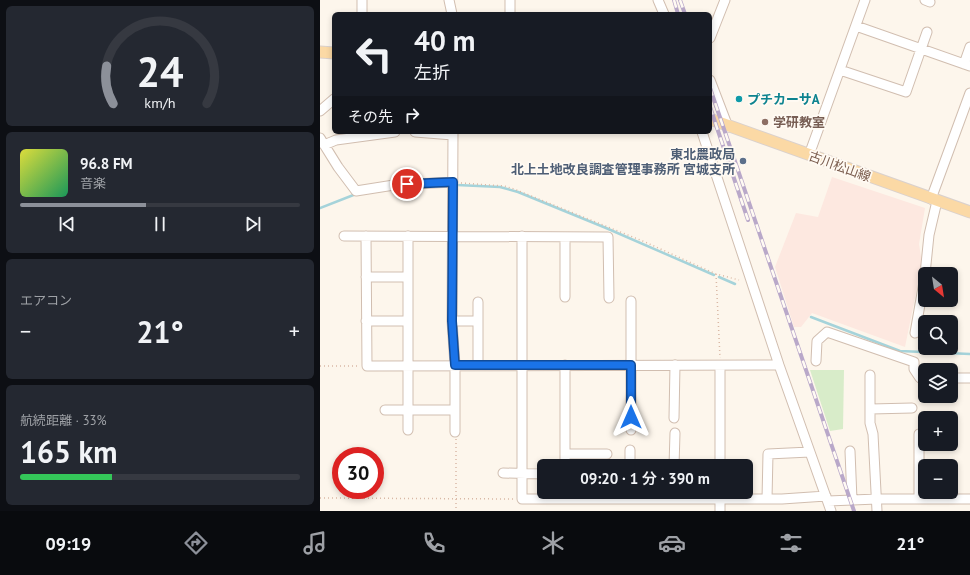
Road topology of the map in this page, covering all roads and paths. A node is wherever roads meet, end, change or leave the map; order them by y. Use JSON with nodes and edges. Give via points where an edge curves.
{"nodes":[{"id":1,"x":362,"y":0,"type":"edge"},
{"id":2,"x":449,"y":0,"type":"edge"},
{"id":3,"x":510,"y":0,"type":"edge"},
{"id":4,"x":658,"y":0,"type":"edge"},
{"id":5,"x":725,"y":0,"type":"edge"},
{"id":6,"x":865,"y":0,"type":"edge"},
{"id":7,"x":362,"y":12,"type":"edge"},
{"id":8,"x":452,"y":12,"type":"edge"},
{"id":9,"x":510,"y":12,"type":"edge"},
{"id":10,"x":663,"y":12,"type":"edge"},
{"id":11,"x":856,"y":26,"type":"junction"},
{"id":12,"x":712,"y":31,"type":"edge"},
{"id":13,"x":927,"y":32,"type":"dead end"},
{"id":14,"x":970,"y":47,"type":"edge"},
{"id":15,"x":921,"y":49,"type":"junction"},
{"id":16,"x":320,"y":52,"type":"edge"},
{"id":17,"x":332,"y":53,"type":"edge"},
{"id":18,"x":967,"y":65,"type":"edge"},
{"id":19,"x":840,"y":70,"type":"junction"},
{"id":20,"x":712,"y":85,"type":"edge"},
{"id":21,"x":970,"y":93,"type":"edge"},
{"id":22,"x":332,"y":101,"type":"edge"},
{"id":23,"x":320,"y":111,"type":"edge"},
{"id":24,"x":712,"y":120,"type":"edge"},
{"id":25,"x":728,"y":127,"type":"junction"},
{"id":26,"x":380,"y":134,"type":"edge"},
{"id":27,"x":453,"y":134,"type":"edge"},
{"id":28,"x":703,"y":134,"type":"edge"},
{"id":29,"x":322,"y":141,"type":"edge"},
{"id":30,"x":809,"y":155,"type":"junction"},
{"id":31,"x":453,"y":182,"type":"junction"},
{"id":32,"x":934,"y":200,"type":"junction"},
{"id":33,"x":970,"y":212,"type":"edge"},
{"id":34,"x":344,"y":236,"type":"dead end"},
{"id":35,"x":366,"y":236,"type":"junction"},
{"id":36,"x":408,"y":236,"type":"junction"},
{"id":37,"x":452,"y":236,"type":"junction"},
{"id":38,"x":522,"y":236,"type":"junction"},
{"id":39,"x":565,"y":237,"type":"junction"},
{"id":40,"x":926,"y":267,"type":"edge"},
{"id":41,"x":716,"y":274,"type":"junction"},
{"id":42,"x":366,"y":277,"type":"junction"},
{"id":43,"x":408,"y":277,"type":"junction"},
{"id":44,"x":739,"y":280,"type":"dead end"},
{"id":45,"x":565,"y":297,"type":"dead end"},
{"id":46,"x":609,"y":298,"type":"dead end"},
{"id":47,"x":631,"y":301,"type":"dead end"},
{"id":48,"x":478,"y":302,"type":"dead end"},
{"id":49,"x":919,"y":307,"type":"edge"},
{"id":50,"x":366,"y":321,"type":"junction"},
{"id":51,"x":408,"y":321,"type":"junction"},
{"id":52,"x":452,"y":321,"type":"junction"},
{"id":53,"x":478,"y":321,"type":"junction"},
{"id":54,"x":915,"y":333,"type":"dead end"},
{"id":55,"x":816,"y":361,"type":"dead end"},
{"id":56,"x":408,"y":365,"type":"junction"},
{"id":57,"x":455,"y":365,"type":"junction"},
{"id":58,"x":478,"y":365,"type":"junction"},
{"id":59,"x":522,"y":365,"type":"junction"},
{"id":60,"x":565,"y":365,"type":"junction"},
{"id":61,"x":631,"y":365,"type":"junction"},
{"id":62,"x":780,"y":365,"type":"junction"},
{"id":63,"x":320,"y":366,"type":"edge"},
{"id":64,"x":367,"y":366,"type":"junction"},
{"id":65,"x":675,"y":366,"type":"junction"},
{"id":66,"x":720,"y":366,"type":"junction"},
{"id":67,"x":870,"y":375,"type":"dead end"},
{"id":68,"x":918,"y":375,"type":"edge"},
{"id":69,"x":958,"y":378,"type":"edge"},
{"id":70,"x":970,"y":378,"type":"edge"},
{"id":71,"x":912,"y":408,"type":"dead end"},
{"id":72,"x":871,"y":409,"type":"junction"},
{"id":73,"x":385,"y":410,"type":"dead end"},
{"id":74,"x":408,"y":410,"type":"junction"},
{"id":75,"x":455,"y":410,"type":"junction"},
{"id":76,"x":674,"y":418,"type":"dead end"},
{"id":77,"x":408,"y":430,"type":"dead end"},
{"id":78,"x":631,"y":430,"type":"dead end"},
{"id":79,"x":456,"y":432,"type":"joint"},
{"id":80,"x":674,"y":433,"type":"dead end"},
{"id":81,"x":630,"y":450,"type":"dead end"},
{"id":82,"x":850,"y":451,"type":"dead end"},
{"id":83,"x":810,"y":452,"type":"junction"},
{"id":84,"x":565,"y":454,"type":"junction"},
{"id":85,"x":607,"y":454,"type":"dead end"},
{"id":86,"x":565,"y":459,"type":"edge"},
{"id":87,"x":630,"y":459,"type":"edge"},
{"id":88,"x":674,"y":459,"type":"edge"},
{"id":89,"x":720,"y":459,"type":"edge"},
{"id":90,"x":503,"y":473,"type":"dead end"},
{"id":91,"x":522,"y":474,"type":"junction"},
{"id":92,"x":537,"y":474,"type":"edge"},
{"id":93,"x":320,"y":498,"type":"edge"},
{"id":94,"x":456,"y":498,"type":"junction"},
{"id":95,"x":537,"y":498,"type":"edge"},
{"id":96,"x":753,"y":498,"type":"edge"},
{"id":97,"x":827,"y":498,"type":"junction"},
{"id":98,"x":958,"y":498,"type":"edge"},
{"id":99,"x":970,"y":498,"type":"edge"},
{"id":100,"x":522,"y":499,"type":"junction"},
{"id":101,"x":720,"y":499,"type":"edge"},
{"id":102,"x":767,"y":499,"type":"junction"},
{"id":103,"x":878,"y":499,"type":"junction"},
{"id":104,"x":918,"y":499,"type":"edge"},
{"id":105,"x":852,"y":500,"type":"junction"},
{"id":106,"x":456,"y":511,"type":"edge"},
{"id":107,"x":720,"y":511,"type":"edge"},
{"id":108,"x":831,"y":511,"type":"edge"},
{"id":109,"x":877,"y":511,"type":"edge"}],
"edges":[{"from":1,"to":7,"type":"street"},
{"from":2,"to":8,"type":"street"},
{"from":3,"to":9,"type":"street"},
{"from":4,"to":10,"type":"street"},
{"from":5,"to":12,"type":"street"},
{"from":6,"to":11,"type":"street"},
{"from":11,"to":15,"type":"street"},
{"from":11,"to":19,"type":"street"},
{"from":13,"to":15,"type":"street"},
{"from":14,"to":18,"type":"street"},
{"from":15,"to":18,"type":"street"},
{"from":15,"to":19,"type":"street","via":[[906,92]]},
{"from":16,"to":17,"type":"main road"},
{"from":19,"to":30,"type":"street"},
{"from":20,"to":25,"type":"street"},
{"from":21,"to":32,"type":"street"},
{"from":22,"to":23,"type":"street"},
{"from":24,"to":25,"type":"main road","name":"古川松山線"},
{"from":25,"to":30,"type":"main road","name":"古川松山線"},
{"from":26,"to":29,"type":"street"},
{"from":27,"to":31,"type":"street"},
{"from":28,"to":62,"type":"street"},
{"from":29,"to":31,"type":"street","via":[[356,191],[394,185]]},
{"from":30,"to":32,"type":"main road","name":"古川松山線"},
{"from":31,"to":37,"type":"street"},
{"from":31,"to":41,"type":"path","via":[[514,189]]},
{"from":32,"to":33,"type":"main road","name":"古川松山線"},
{"from":32,"to":40,"type":"street"},
{"from":34,"to":35,"type":"street"},
{"from":35,"to":36,"type":"street"},
{"from":35,"to":42,"type":"street"},
{"from":36,"to":37,"type":"street"},
{"from":36,"to":43,"type":"street"},
{"from":37,"to":38,"type":"street"},
{"from":37,"to":52,"type":"street"},
{"from":38,"to":39,"type":"street"},
{"from":38,"to":59,"type":"street"},
{"from":39,"to":45,"type":"street"},
{"from":39,"to":46,"type":"street","via":[[608,237]]},
{"from":41,"to":44,"type":"path"},
{"from":41,"to":66,"type":"path"},
{"from":42,"to":43,"type":"street"},
{"from":42,"to":50,"type":"street"},
{"from":43,"to":51,"type":"street"},
{"from":47,"to":61,"type":"street"},
{"from":48,"to":53,"type":"street"},
{"from":49,"to":54,"type":"street"},
{"from":50,"to":51,"type":"street"},
{"from":50,"to":64,"type":"street"},
{"from":51,"to":56,"type":"street"},
{"from":52,"to":53,"type":"street"},
{"from":52,"to":57,"type":"street"},
{"from":53,"to":58,"type":"street"},
{"from":55,"to":68,"type":"street","via":[[817,341],[827,332],[914,362],[914,369]]},
{"from":56,"to":57,"type":"street"},
{"from":56,"to":64,"type":"street"},
{"from":56,"to":74,"type":"street"},
{"from":57,"to":58,"type":"street"},
{"from":57,"to":75,"type":"street"},
{"from":58,"to":59,"type":"street"},
{"from":59,"to":60,"type":"street"},
{"from":59,"to":91,"type":"street"},
{"from":60,"to":61,"type":"street"},
{"from":60,"to":84,"type":"street"},
{"from":61,"to":65,"type":"street"},
{"from":61,"to":78,"type":"street"},
{"from":62,"to":66,"type":"street"},
{"from":62,"to":83,"type":"street"},
{"from":63,"to":64,"type":"path"},
{"from":65,"to":66,"type":"street"},
{"from":65,"to":76,"type":"street"},
{"from":66,"to":89,"type":"street"},
{"from":67,"to":72,"type":"street"},
{"from":69,"to":70,"type":"street"},
{"from":71,"to":72,"type":"street"},
{"from":72,"to":103,"type":"street","via":[[870,423]]},
{"from":73,"to":74,"type":"street"},
{"from":74,"to":75,"type":"street"},
{"from":74,"to":77,"type":"street"},
{"from":75,"to":79,"type":"street"},
{"from":79,"to":94,"type":"path"},
{"from":80,"to":88,"type":"street"},
{"from":81,"to":87,"type":"street"},
{"from":82,"to":105,"type":"street"},
{"from":83,"to":97,"type":"street"},
{"from":83,"to":102,"type":"street","via":[[768,454]]},
{"from":84,"to":85,"type":"street"},
{"from":84,"to":86,"type":"street"},
{"from":90,"to":91,"type":"street"},
{"from":91,"to":92,"type":"street"},
{"from":91,"to":100,"type":"street"},
{"from":93,"to":94,"type":"path"},
{"from":94,"to":100,"type":"path"},
{"from":94,"to":106,"type":"path"},
{"from":95,"to":100,"type":"street"},
{"from":96,"to":102,"type":"street"},
{"from":97,"to":102,"type":"street"},
{"from":97,"to":105,"type":"street"},
{"from":97,"to":108,"type":"street"},
{"from":98,"to":99,"type":"street"},
{"from":101,"to":107,"type":"street"},
{"from":103,"to":104,"type":"street"},
{"from":103,"to":105,"type":"street"},
{"from":103,"to":109,"type":"street"}]}
